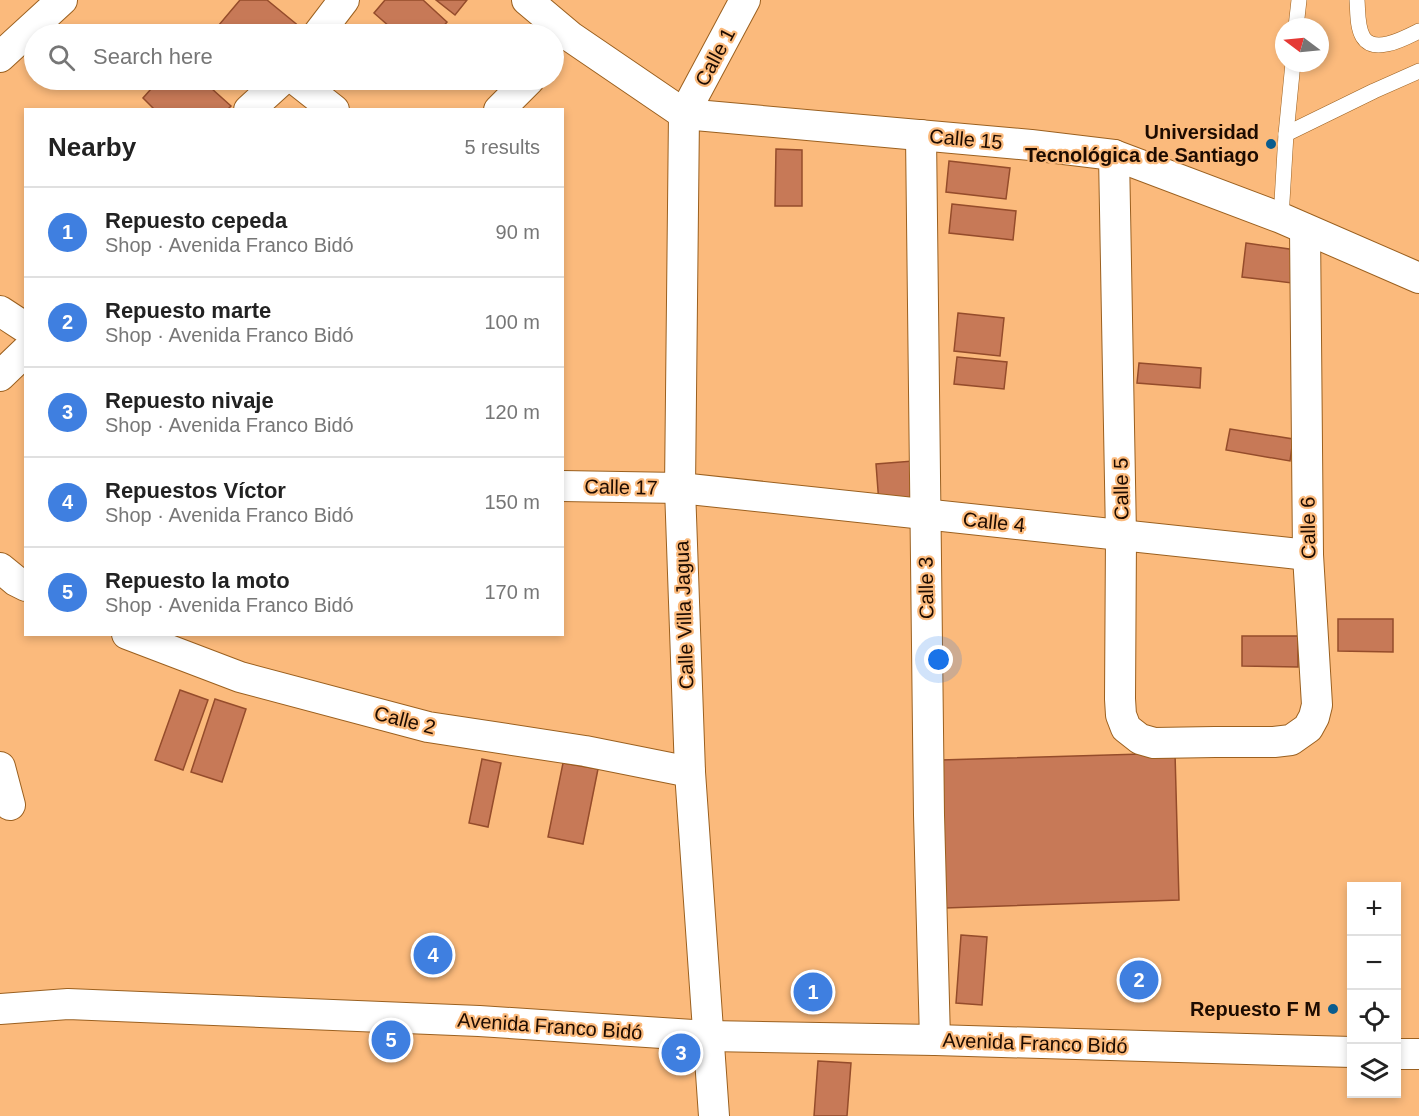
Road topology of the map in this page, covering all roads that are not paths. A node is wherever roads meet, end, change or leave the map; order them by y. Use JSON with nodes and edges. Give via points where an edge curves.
{"nodes":[{"id":1,"x":62,"y":0,"type":"edge"},
{"id":2,"x":344,"y":0,"type":"edge"},
{"id":3,"x":527,"y":0,"type":"edge"},
{"id":4,"x":745,"y":0,"type":"edge"},
{"id":5,"x":1299,"y":0,"type":"edge"},
{"id":6,"x":1357,"y":0,"type":"edge"},
{"id":7,"x":1297,"y":18,"type":"edge"},
{"id":8,"x":36,"y":24,"type":"edge"},
{"id":9,"x":326,"y":24,"type":"edge"},
{"id":10,"x":545,"y":24,"type":"edge"},
{"id":11,"x":1419,"y":31,"type":"edge"},
{"id":12,"x":24,"y":35,"type":"edge"},
{"id":13,"x":564,"y":47,"type":"edge"},
{"id":14,"x":0,"y":57,"type":"edge"},
{"id":15,"x":1419,"y":71,"type":"edge"},
{"id":16,"x":1292,"y":72,"type":"edge"},
{"id":17,"x":271,"y":90,"type":"edge"},
{"id":18,"x":309,"y":90,"type":"edge"},
{"id":19,"x":519,"y":90,"type":"edge"},
{"id":20,"x":251,"y":108,"type":"edge"},
{"id":21,"x":331,"y":108,"type":"edge"},
{"id":22,"x":501,"y":108,"type":"edge"},
{"id":23,"x":684,"y":114,"type":"junction"},
{"id":24,"x":1286,"y":134,"type":"junction"},
{"id":25,"x":921,"y":135,"type":"junction"},
{"id":26,"x":1114,"y":155,"type":"junction"},
{"id":27,"x":1293,"y":224,"type":"junction"},
{"id":28,"x":1419,"y":278,"type":"edge"},
{"id":29,"x":0,"y":311,"type":"edge"},
{"id":30,"x":24,"y":327,"type":"edge"},
{"id":31,"x":24,"y":353,"type":"edge"},
{"id":32,"x":0,"y":376,"type":"edge"},
{"id":33,"x":564,"y":486,"type":"edge"},
{"id":34,"x":680,"y":488,"type":"junction"},
{"id":35,"x":925,"y":515,"type":"junction"},
{"id":36,"x":1122,"y":536,"type":"junction"},
{"id":37,"x":1308,"y":555,"type":"junction"},
{"id":38,"x":132,"y":636,"type":"edge"},
{"id":39,"x":1215,"y":742,"type":"joint"},
{"id":40,"x":0,"y":767,"type":"edge"},
{"id":41,"x":690,"y":772,"type":"junction"},
{"id":42,"x":10,"y":805,"type":"dead end"},
{"id":43,"x":0,"y":1009,"type":"edge"},
{"id":44,"x":708,"y":1036,"type":"junction"},
{"id":45,"x":935,"y":1040,"type":"junction"},
{"id":46,"x":1347,"y":1052,"type":"edge"},
{"id":47,"x":1401,"y":1054,"type":"edge"},
{"id":48,"x":1419,"y":1054,"type":"edge"},
{"id":49,"x":714,"y":1116,"type":"edge"}],
"edges":[{"from":1,"to":8,"type":"street"},
{"from":2,"to":9,"type":"street"},
{"from":3,"to":10,"type":"street","name":"Calle 15"},
{"from":4,"to":23,"type":"street","name":"Calle 1"},
{"from":5,"to":7,"type":"lane"},
{"from":6,"to":11,"type":"lane","via":[[1358,21],[1368,43],[1383,46]]},
{"from":12,"to":14,"type":"street"},
{"from":13,"to":23,"type":"street","name":"Calle 15"},
{"from":15,"to":24,"type":"lane"},
{"from":16,"to":24,"type":"lane"},
{"from":17,"to":20,"type":"street"},
{"from":18,"to":21,"type":"street"},
{"from":19,"to":22,"type":"street"},
{"from":23,"to":25,"type":"street","name":"Calle 15"},
{"from":23,"to":34,"type":"street","name":"Calle Villa Jagua"},
{"from":24,"to":27,"type":"lane"},
{"from":25,"to":26,"type":"street","name":"Calle 15"},
{"from":25,"to":35,"type":"street","name":"Calle 3"},
{"from":26,"to":27,"type":"street","name":"Calle 15"},
{"from":26,"to":36,"type":"street","name":"Calle 5"},
{"from":27,"to":28,"type":"street","name":"Calle 15"},
{"from":27,"to":37,"type":"street","name":"Calle 6"},
{"from":29,"to":30,"type":"street"},
{"from":31,"to":32,"type":"street"},
{"from":33,"to":34,"type":"street","name":"Calle 17"},
{"from":34,"to":35,"type":"street","name":"Calle 4"},
{"from":34,"to":41,"type":"street","name":"Calle Villa Jagua"},
{"from":35,"to":36,"type":"street","name":"Calle 4"},
{"from":35,"to":45,"type":"street","name":"Calle 3"},
{"from":36,"to":37,"type":"street","name":"Calle 4"},
{"from":36,"to":39,"type":"street","name":"Calle 5","via":[[1119,699],[1126,728],[1140,739],[1154,743]]},
{"from":37,"to":39,"type":"street","name":"Calle 6","via":[[1317,705],[1314,717],[1308,728],[1292,740]]},
{"from":38,"to":41,"type":"street","name":"Calle 2","via":[[240,676],[428,727]]},
{"from":40,"to":42,"type":"street"},
{"from":41,"to":44,"type":"street","name":"Calle Villa Jagua"},
{"from":43,"to":44,"type":"street","name":"Avenida Franco Bidó","via":[[68,1004],[478,1021]]},
{"from":44,"to":45,"type":"street","name":"Avenida Franco Bidó"},
{"from":44,"to":49,"type":"street","name":"Calle Villa Jagua"},
{"from":45,"to":46,"type":"street","name":"Avenida Franco Bidó"},
{"from":47,"to":48,"type":"street"}]}
